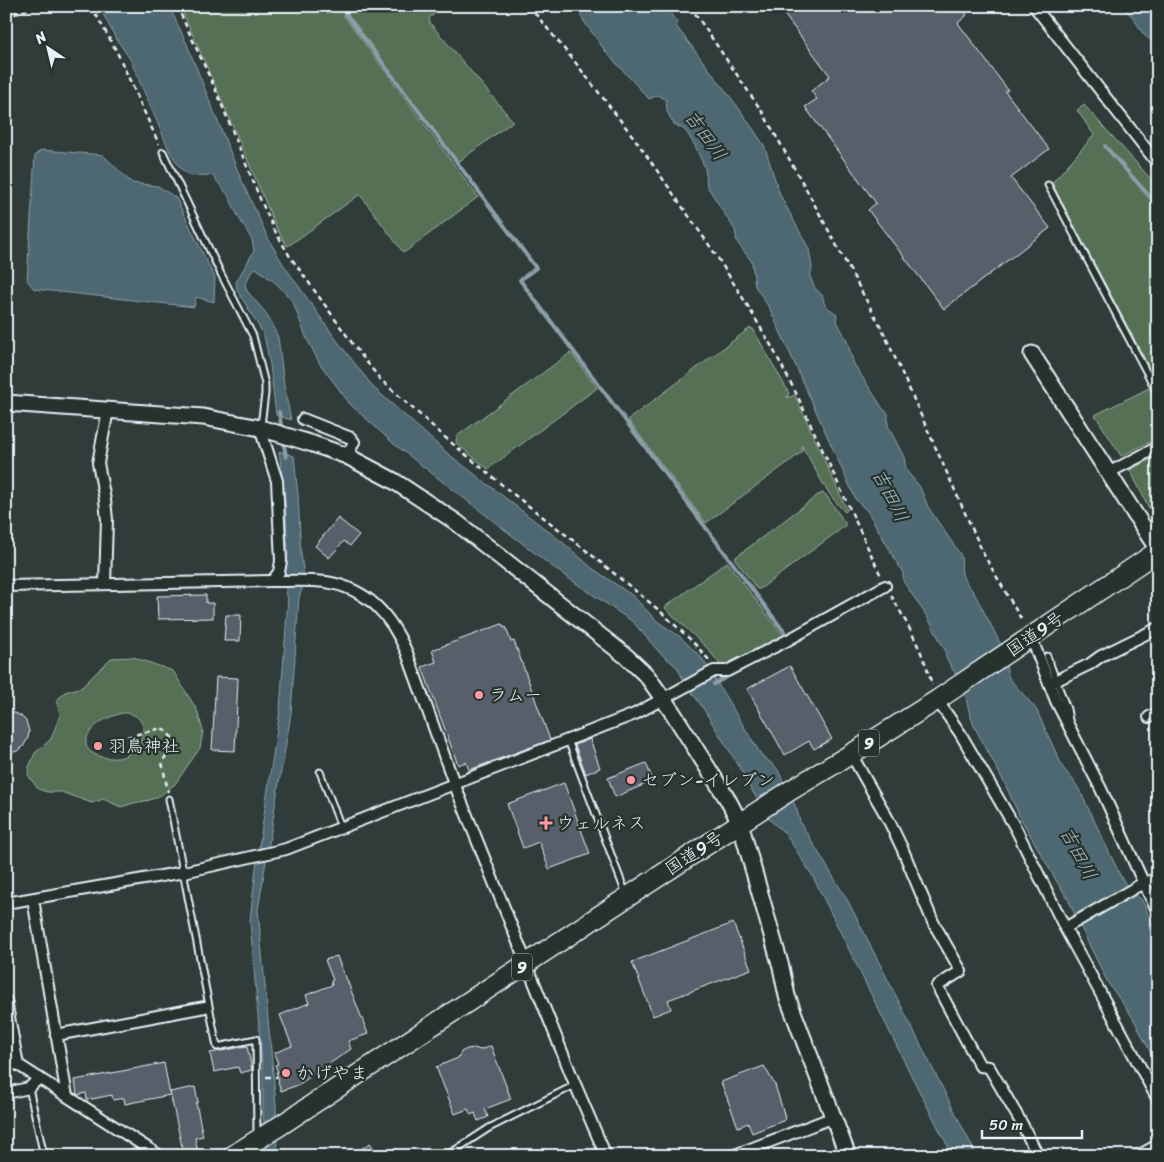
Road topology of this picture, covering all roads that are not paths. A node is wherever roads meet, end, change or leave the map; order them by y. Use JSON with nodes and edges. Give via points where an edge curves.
{"nodes":[{"id":1,"x":1034,"y":6,"type":"edge"},
{"id":2,"x":163,"y":152,"type":"road end"},
{"id":3,"x":1158,"y":164,"type":"edge"},
{"id":4,"x":1048,"y":184,"type":"dead end"},
{"id":5,"x":1032,"y":354,"type":"dead end"},
{"id":6,"x":1158,"y":375,"type":"edge"},
{"id":7,"x":1150,"y":378,"type":"junction"},
{"id":8,"x":1158,"y":394,"type":"edge"},
{"id":9,"x":6,"y":403,"type":"edge"},
{"id":10,"x":108,"y":410,"type":"junction"},
{"id":11,"x":304,"y":419,"type":"dead end"},
{"id":12,"x":266,"y":430,"type":"junction"},
{"id":13,"x":1158,"y":447,"type":"edge"},
{"id":14,"x":347,"y":456,"type":"junction"},
{"id":15,"x":1108,"y":473,"type":"junction"},
{"id":16,"x":1157,"y":553,"type":"edge"},
{"id":17,"x":272,"y":581,"type":"junction"},
{"id":18,"x":105,"y":584,"type":"junction"},
{"id":19,"x":6,"y":586,"type":"edge"},
{"id":20,"x":886,"y":586,"type":"road end"},
{"id":21,"x":1158,"y":628,"type":"edge"},
{"id":22,"x":1029,"y":638,"type":"junction"},
{"id":23,"x":1047,"y":656,"type":"dead end"},
{"id":24,"x":1055,"y":681,"type":"junction"},
{"id":25,"x":941,"y":697,"type":"junction"},
{"id":26,"x":664,"y":699,"type":"junction"},
{"id":27,"x":1067,"y":722,"type":"junction"},
{"id":28,"x":568,"y":740,"type":"junction"},
{"id":29,"x":851,"y":754,"type":"junction"},
{"id":30,"x":320,"y":772,"type":"dead end"},
{"id":31,"x":454,"y":783,"type":"junction"},
{"id":32,"x":169,"y":799,"type":"road end"},
{"id":33,"x":740,"y":823,"type":"junction"},
{"id":34,"x":341,"y":827,"type":"junction"},
{"id":35,"x":184,"y":872,"type":"junction"},
{"id":36,"x":1158,"y":878,"type":"edge"},
{"id":37,"x":1141,"y":885,"type":"junction"},
{"id":38,"x":627,"y":897,"type":"junction"},
{"id":39,"x":6,"y":903,"type":"edge"},
{"id":40,"x":34,"y":905,"type":"dead end"},
{"id":41,"x":1158,"y":912,"type":"edge"},
{"id":42,"x":1065,"y":928,"type":"junction"},
{"id":43,"x":526,"y":964,"type":"junction"},
{"id":44,"x":6,"y":1001,"type":"edge"},
{"id":45,"x":205,"y":1007,"type":"dead end"},
{"id":46,"x":56,"y":1035,"type":"junction"},
{"id":47,"x":6,"y":1057,"type":"edge"},
{"id":48,"x":18,"y":1065,"type":"junction"},
{"id":49,"x":39,"y":1078,"type":"junction"},
{"id":50,"x":576,"y":1084,"type":"junction"},
{"id":51,"x":29,"y":1088,"type":"junction"},
{"id":52,"x":6,"y":1093,"type":"edge"},
{"id":53,"x":67,"y":1096,"type":"junction"},
{"id":54,"x":1158,"y":1100,"type":"edge"},
{"id":55,"x":834,"y":1118,"type":"junction"},
{"id":56,"x":260,"y":1138,"type":"junction"},
{"id":57,"x":1158,"y":1145,"type":"edge"},
{"id":58,"x":44,"y":1156,"type":"edge"},
{"id":59,"x":160,"y":1156,"type":"edge"},
{"id":60,"x":232,"y":1156,"type":"edge"},
{"id":61,"x":446,"y":1156,"type":"edge"},
{"id":62,"x":606,"y":1156,"type":"edge"},
{"id":63,"x":732,"y":1156,"type":"edge"},
{"id":64,"x":848,"y":1156,"type":"edge"},
{"id":65,"x":1038,"y":1156,"type":"edge"},
{"id":66,"x":1138,"y":1156,"type":"edge"}],
"edges":[{"from":1,"to":3,"type":"street"},
{"from":2,"to":12,"type":"lane","via":[[253,336],[265,384],[262,412]]},
{"from":4,"to":7,"type":"lane"},
{"from":5,"to":15,"type":"street"},
{"from":6,"to":7,"type":"lane"},
{"from":7,"to":8,"type":"lane"},
{"from":9,"to":10,"type":"street"},
{"from":10,"to":12,"type":"street","via":[[204,417]]},
{"from":10,"to":18,"type":"street","via":[[98,463],[107,520]]},
{"from":11,"to":14,"type":"street","via":[[351,438],[354,442]]},
{"from":12,"to":14,"type":"street"},
{"from":12,"to":17,"type":"street","via":[[277,481],[281,562]]},
{"from":13,"to":15,"type":"street"},
{"from":14,"to":26,"type":"street","via":[[434,506],[476,537],[627,657]]},
{"from":15,"to":16,"type":"street"},
{"from":16,"to":22,"type":"highway","name":"国道9号","number":"9"},
{"from":17,"to":18,"type":"street"},
{"from":17,"to":31,"type":"street","via":[[326,582],[362,595],[383,611],[407,653]]},
{"from":18,"to":19,"type":"street"},
{"from":20,"to":26,"type":"street","via":[[732,669],[714,671]]},
{"from":21,"to":24,"type":"street"},
{"from":22,"to":25,"type":"highway","name":"国道9号","number":"9"},
{"from":22,"to":27,"type":"street"},
{"from":23,"to":24,"type":"lane"},
{"from":24,"to":27,"type":"lane","via":[[1067,709]]},
{"from":25,"to":29,"type":"highway","name":"国道9号","number":"9"},
{"from":25,"to":42,"type":"street","via":[[1016,829]]},
{"from":26,"to":28,"type":"street"},
{"from":26,"to":33,"type":"street"},
{"from":27,"to":37,"type":"street","via":[[1101,789]]},
{"from":28,"to":31,"type":"street"},
{"from":28,"to":38,"type":"lane"},
{"from":29,"to":33,"type":"highway","name":"国道9号","number":"9"},
{"from":29,"to":65,"type":"street","via":[[888,819],[933,922],[961,970],[937,986],[980,1066],[989,1067]]},
{"from":30,"to":34,"type":"lane"},
{"from":31,"to":34,"type":"street"},
{"from":31,"to":43,"type":"street"},
{"from":32,"to":35,"type":"lane"},
{"from":33,"to":38,"type":"highway","name":"国道9号","number":"9"},
{"from":33,"to":55,"type":"street","via":[[787,996]]},
{"from":34,"to":35,"type":"street","via":[[286,849]]},
{"from":35,"to":39,"type":"street"},
{"from":35,"to":56,"type":"lane","via":[[217,1047],[256,1039]]},
{"from":36,"to":37,"type":"street"},
{"from":37,"to":41,"type":"street"},
{"from":37,"to":42,"type":"street"},
{"from":38,"to":43,"type":"highway","name":"国道9号","number":"9"},
{"from":40,"to":46,"type":"street"},
{"from":42,"to":54,"type":"street"},
{"from":43,"to":50,"type":"street"},
{"from":43,"to":56,"type":"highway","name":"国道9号","number":"9"},
{"from":44,"to":48,"type":"street"},
{"from":45,"to":46,"type":"street"},
{"from":46,"to":53,"type":"street"},
{"from":47,"to":48,"type":"street"},
{"from":48,"to":49,"type":"street"},
{"from":49,"to":51,"type":"street"},
{"from":49,"to":53,"type":"street"},
{"from":50,"to":61,"type":"lane","via":[[489,1128]]},
{"from":50,"to":62,"type":"street"},
{"from":51,"to":52,"type":"street"},
{"from":51,"to":58,"type":"lane"},
{"from":53,"to":59,"type":"street"},
{"from":55,"to":63,"type":"street"},
{"from":55,"to":64,"type":"street"},
{"from":56,"to":60,"type":"highway","name":"国道9号","number":"9"},
{"from":57,"to":66,"type":"street"}]}
